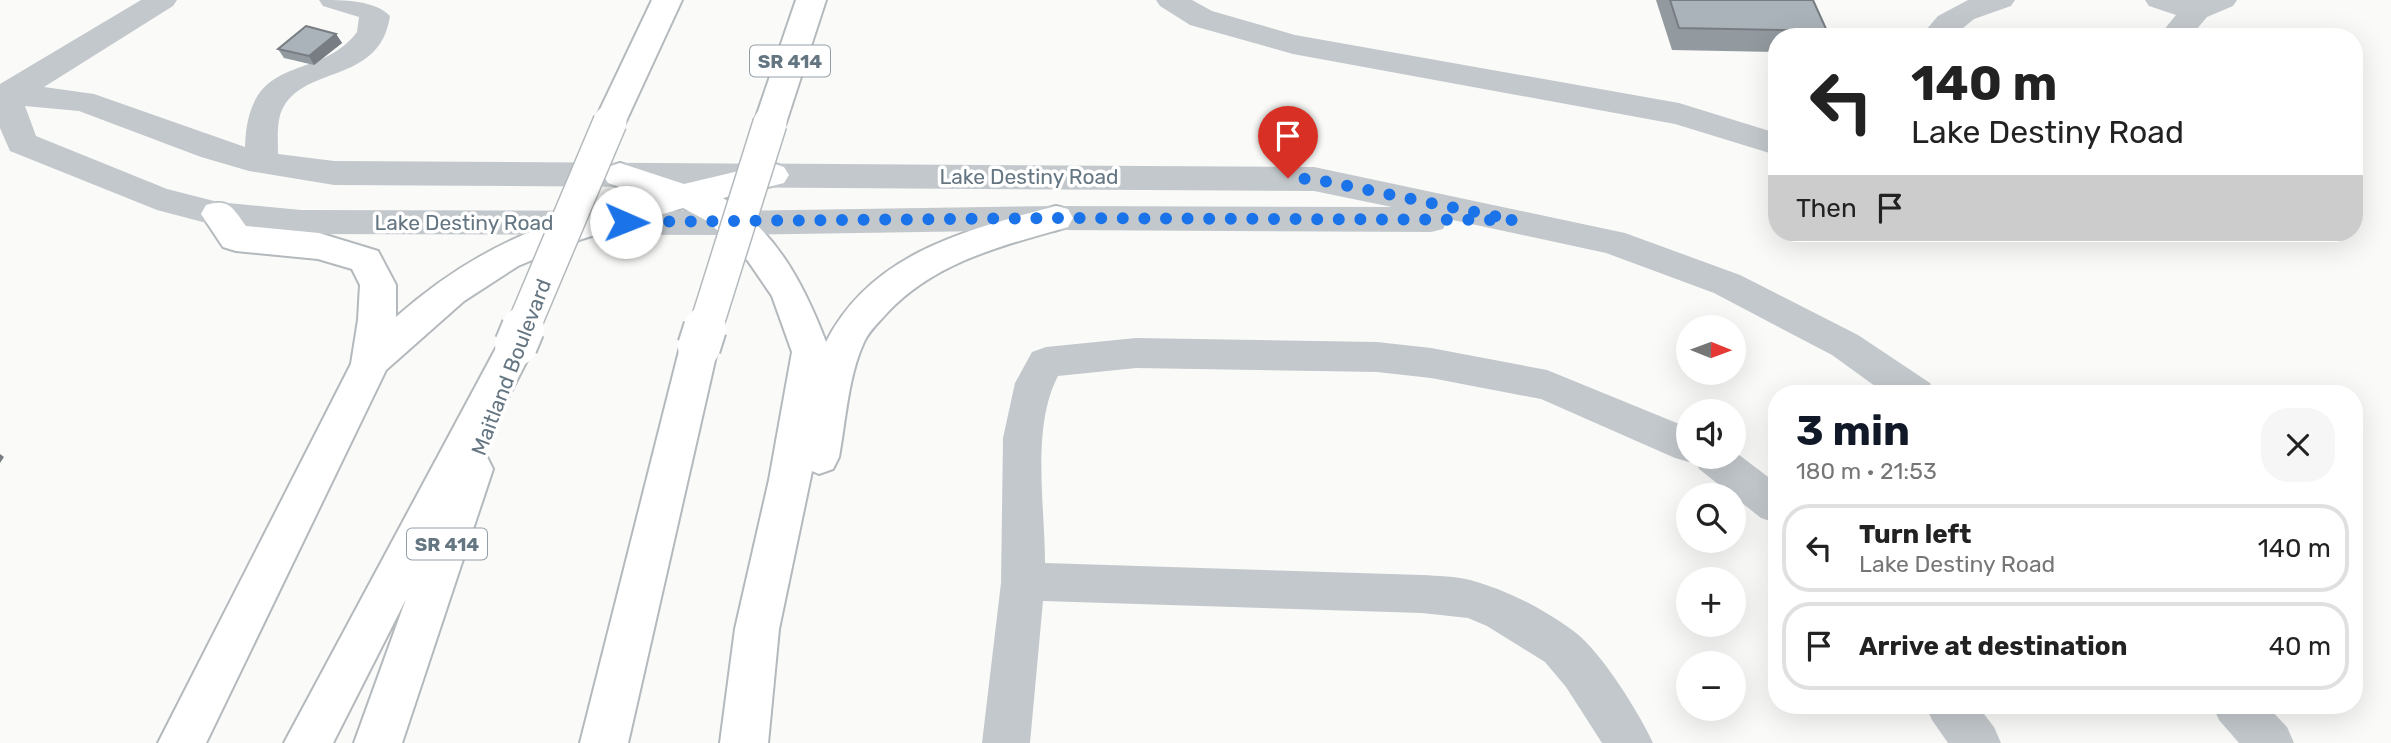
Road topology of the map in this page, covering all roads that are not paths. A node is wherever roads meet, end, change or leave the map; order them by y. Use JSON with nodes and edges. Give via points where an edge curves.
{"nodes":[{"id":1,"x":162,"y":0,"type":"edge"},
{"id":2,"x":334,"y":0,"type":"edge"},
{"id":3,"x":667,"y":0,"type":"edge"},
{"id":4,"x":811,"y":0,"type":"edge"},
{"id":5,"x":1171,"y":0,"type":"edge"},
{"id":6,"x":2000,"y":0,"type":"edge"},
{"id":7,"x":2160,"y":0,"type":"edge"},
{"id":8,"x":2209,"y":6,"type":"edge"},
{"id":9,"x":1942,"y":28,"type":"edge"},
{"id":10,"x":2183,"y":28,"type":"edge"},
{"id":11,"x":2,"y":97,"type":"edge"},
{"id":12,"x":1768,"y":142,"type":"edge"},
{"id":13,"x":261,"y":163,"type":"junction"},
{"id":14,"x":620,"y":175,"type":"junction"},
{"id":15,"x":772,"y":175,"type":"junction"},
{"id":16,"x":684,"y":197,"type":"junction"},
{"id":17,"x":218,"y":214,"type":"junction"},
{"id":18,"x":1056,"y":218,"type":"junction"},
{"id":19,"x":1514,"y":220,"type":"junction"},
{"id":20,"x":600,"y":221,"type":"junction"},
{"id":21,"x":731,"y":223,"type":"junction"},
{"id":22,"x":516,"y":345,"type":"junction"},
{"id":23,"x":370,"y":362,"type":"junction"},
{"id":24,"x":1903,"y":385,"type":"edge"},
{"id":25,"x":1676,"y":440,"type":"edge"},
{"id":26,"x":1728,"y":469,"type":"edge"},
{"id":27,"x":1768,"y":500,"type":"edge"},
{"id":28,"x":1023,"y":581,"type":"junction"},
{"id":29,"x":1955,"y":714,"type":"edge"},
{"id":30,"x":2243,"y":714,"type":"edge"},
{"id":31,"x":181,"y":743,"type":"edge"},
{"id":32,"x":308,"y":743,"type":"edge"},
{"id":33,"x":379,"y":743,"type":"edge"},
{"id":34,"x":604,"y":743,"type":"edge"},
{"id":35,"x":744,"y":743,"type":"edge"},
{"id":36,"x":758,"y":743,"type":"edge"},
{"id":37,"x":1006,"y":743,"type":"edge"},
{"id":38,"x":1629,"y":743,"type":"edge"},
{"id":39,"x":1977,"y":743,"type":"edge"},
{"id":40,"x":2270,"y":743,"type":"edge"}],
"edges":[{"from":1,"to":11,"type":"street"},
{"from":2,"to":13,"type":"street","via":[[370,10],[375,16],[372,32],[343,59],[277,92],[265,114]]},
{"from":3,"to":22,"type":"highway","name":"Maitland Boulevard","number":"SR 414","bridge":true,"via":[[610,121]]},
{"from":4,"to":34,"type":"highway","number":"SR 414","bridge":true,"via":[[699,346]]},
{"from":5,"to":12,"type":"street","via":[[1201,18],[1293,44],[1679,114]]},
{"from":6,"to":9,"type":"street","via":[[1964,10]]},
{"from":7,"to":8,"type":"street"},
{"from":8,"to":10,"type":"street"},
{"from":11,"to":13,"type":"street","name":"Lake Destiny Road","via":[[83,101]]},
{"from":11,"to":17,"type":"street","name":"Lake Destiny Road","via":[[22,143],[157,198]]},
{"from":13,"to":14,"type":"street","name":"Lake Destiny Road","via":[[334,173]]},
{"from":14,"to":15,"type":"street","name":"Lake Destiny Road"},
{"from":14,"to":16,"type":"highway"},
{"from":15,"to":16,"type":"highway"},
{"from":15,"to":19,"type":"street","name":"Lake Destiny Road","via":[[1314,179]]},
{"from":16,"to":20,"type":"highway"},
{"from":16,"to":21,"type":"highway","via":[[707,204]]},
{"from":17,"to":20,"type":"street","name":"Lake Destiny Road","via":[[301,222]]},
{"from":17,"to":23,"type":"highway","via":[[236,238],[319,246],[365,260],[378,285]]},
{"from":18,"to":19,"type":"street","name":"Lake Destiny Road"},
{"from":18,"to":21,"type":"street","name":"Lake Destiny Road"},
{"from":18,"to":36,"type":"highway","via":[[927,260],[883,292],[850,331],[839,359]]},
{"from":19,"to":24,"type":"street","name":"Lake Destiny Road","via":[[1612,243],[1727,284],[1845,345]]},
{"from":20,"to":21,"type":"street","name":"Lake Destiny Road"},
{"from":20,"to":23,"type":"highway","via":[[504,258],[449,292]]},
{"from":21,"to":35,"type":"highway","via":[[761,252],[789,293],[811,352],[790,480],[757,629]]},
{"from":22,"to":32,"type":"highway"},
{"from":22,"to":33,"type":"highway","name":"Maitland Boulevard","number":"SR 414"},
{"from":23,"to":31,"type":"highway"},
{"from":25,"to":28,"type":"street","via":[[1547,385],[1431,363],[1377,357],[1136,353],[1046,362],[1035,377],[1022,459]]},
{"from":26,"to":27,"type":"street"},
{"from":28,"to":37,"type":"street"},
{"from":28,"to":38,"type":"street","via":[[1469,598],[1503,612],[1561,648]]},
{"from":29,"to":39,"type":"street"},
{"from":30,"to":40,"type":"street"}]}
